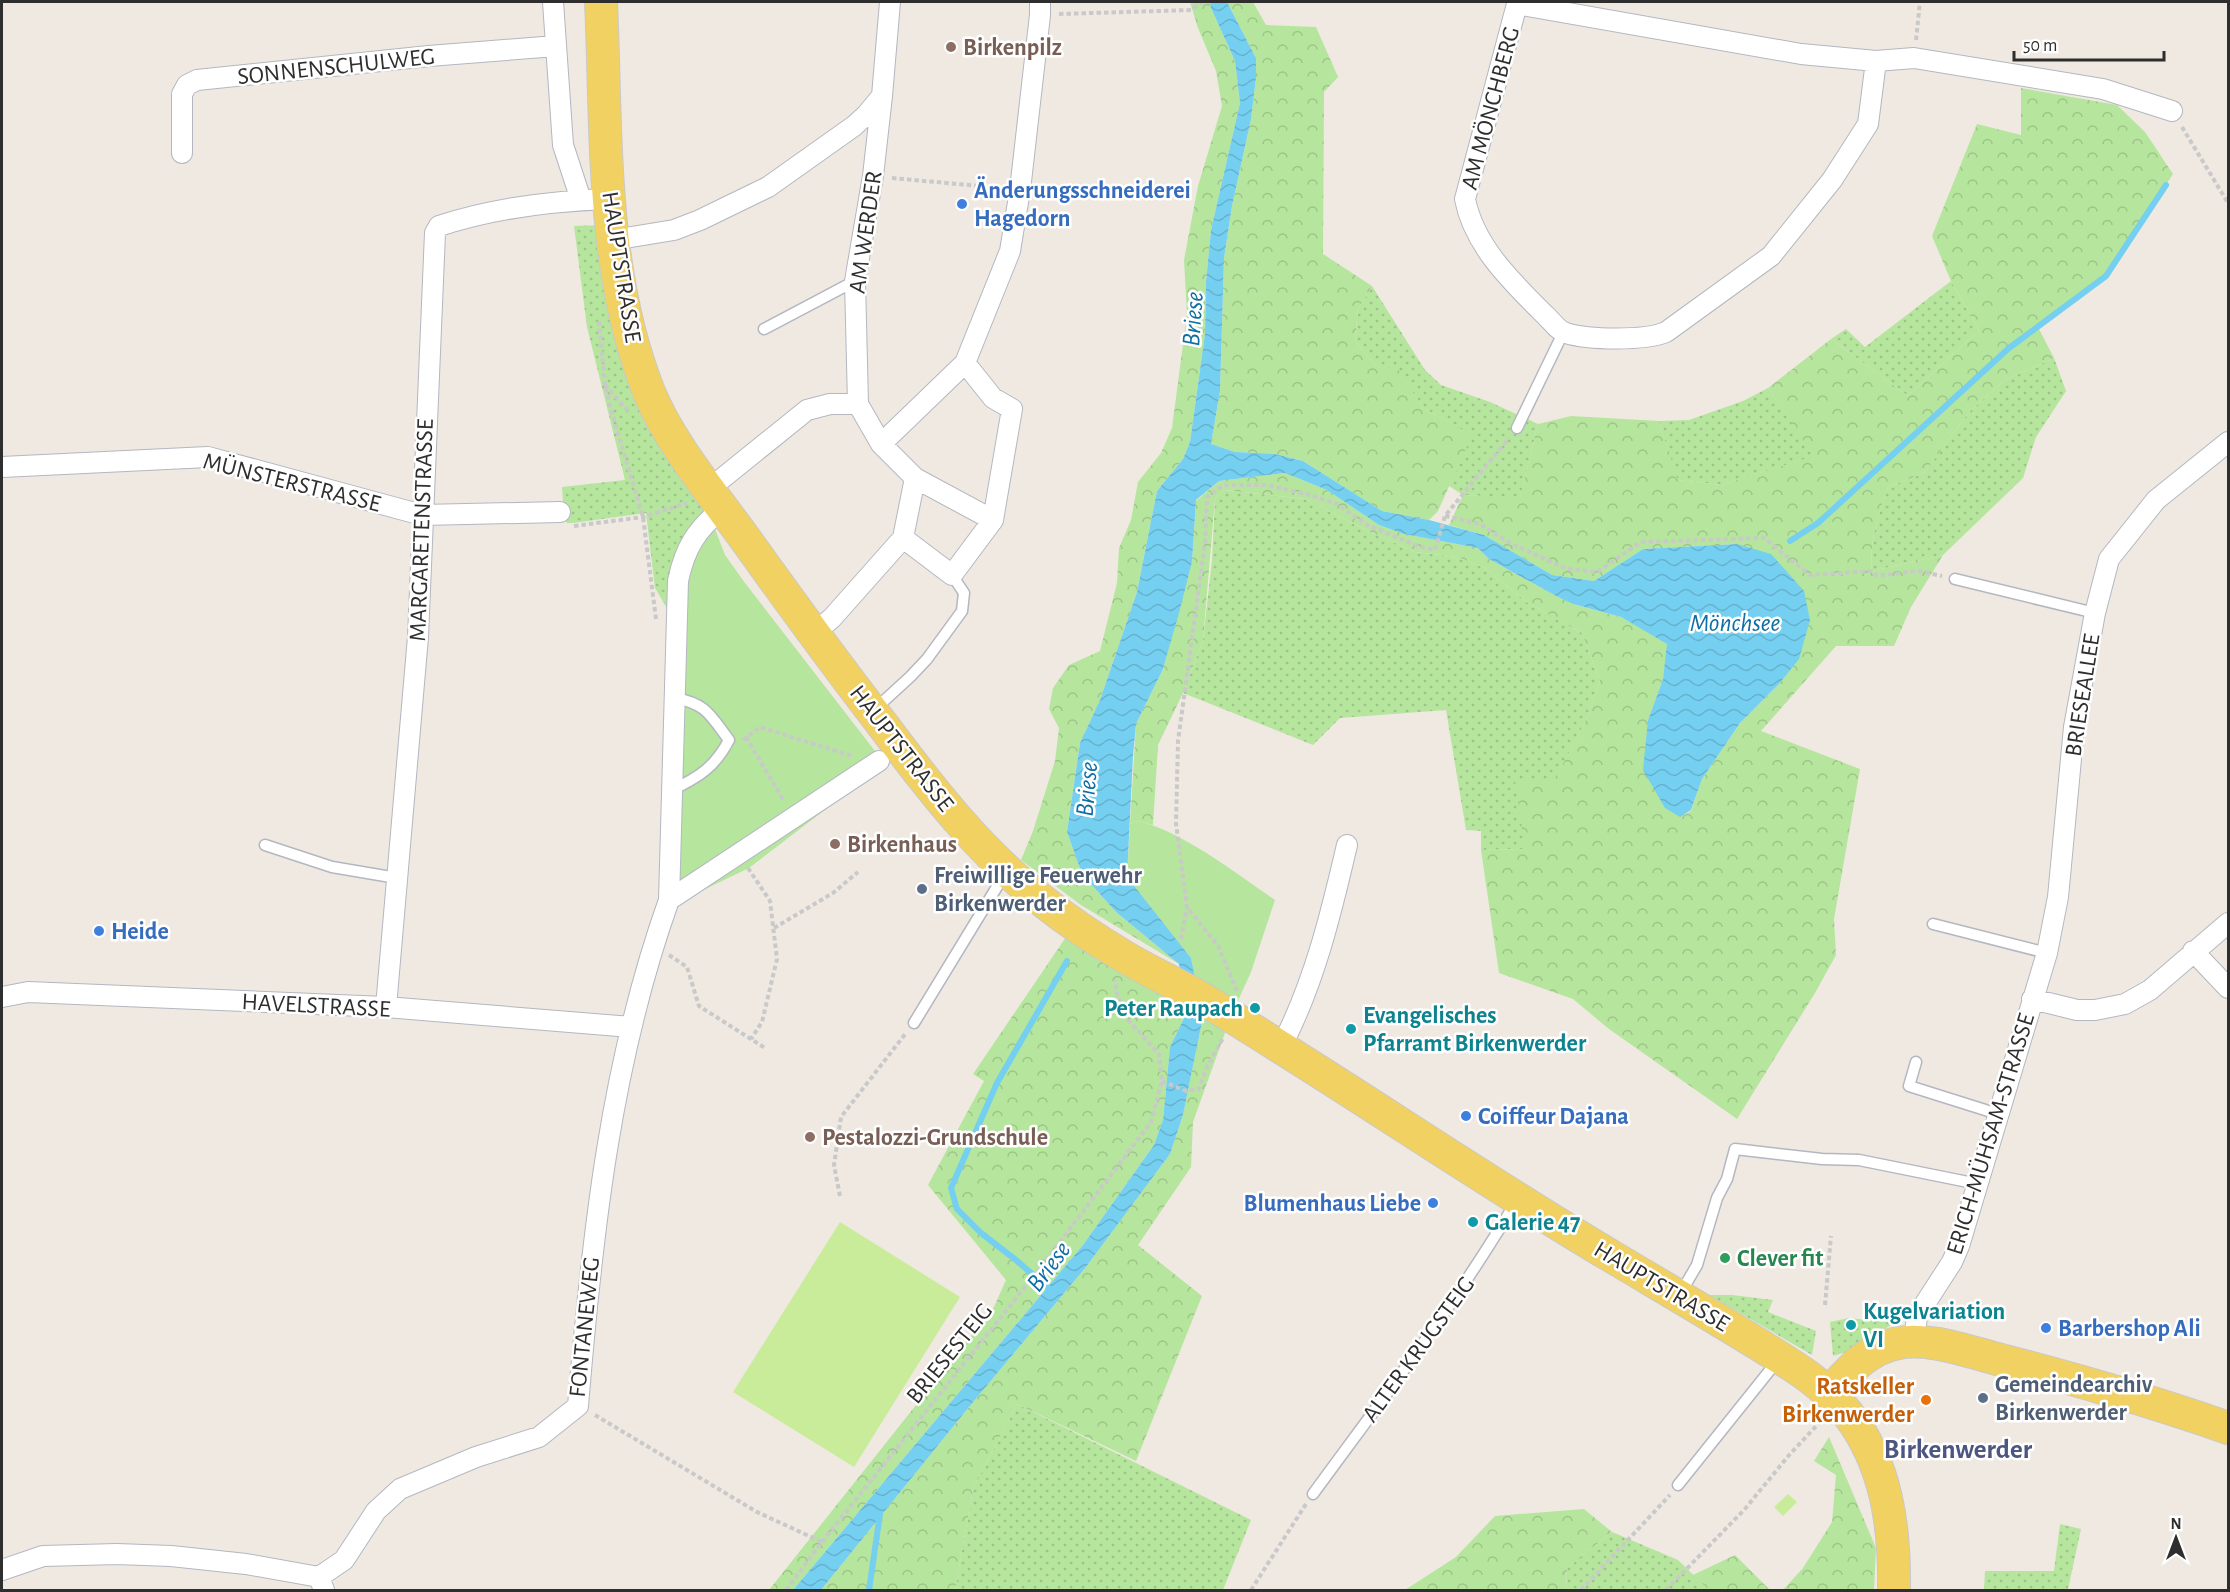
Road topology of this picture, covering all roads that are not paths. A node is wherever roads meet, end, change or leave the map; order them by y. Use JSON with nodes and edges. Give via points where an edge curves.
{"nodes":[{"id":1,"x":553,"y":2,"type":"edge"},
{"id":2,"x":601,"y":2,"type":"edge"},
{"id":3,"x":890,"y":2,"type":"edge"},
{"id":4,"x":1516,"y":3,"type":"edge"},
{"id":5,"x":1040,"y":8,"type":"edge"},
{"id":6,"x":556,"y":46,"type":"junction"},
{"id":7,"x":1876,"y":61,"type":"junction"},
{"id":8,"x":882,"y":96,"type":"junction"},
{"id":9,"x":2172,"y":111,"type":"road end"},
{"id":10,"x":182,"y":153,"type":"dead end"},
{"id":11,"x":595,"y":200,"type":"junction"},
{"id":12,"x":613,"y":240,"type":"junction"},
{"id":13,"x":855,"y":281,"type":"junction"},
{"id":14,"x":764,"y":328,"type":"dead end"},
{"id":15,"x":1563,"y":333,"type":"junction"},
{"id":16,"x":965,"y":363,"type":"junction"},
{"id":17,"x":858,"y":404,"type":"junction"},
{"id":18,"x":1517,"y":428,"type":"road end"},
{"id":19,"x":2229,"y":442,"type":"edge"},
{"id":20,"x":881,"y":444,"type":"junction"},
{"id":21,"x":2,"y":467,"type":"edge"},
{"id":22,"x":915,"y":478,"type":"junction"},
{"id":23,"x":709,"y":499,"type":"junction"},
{"id":24,"x":560,"y":512,"type":"road end"},
{"id":25,"x":422,"y":515,"type":"junction"},
{"id":26,"x":993,"y":520,"type":"junction"},
{"id":27,"x":903,"y":538,"type":"junction"},
{"id":28,"x":952,"y":575,"type":"junction"},
{"id":29,"x":1955,"y":579,"type":"road end"},
{"id":30,"x":2096,"y":613,"type":"junction"},
{"id":31,"x":813,"y":634,"type":"junction"},
{"id":32,"x":675,"y":698,"type":"junction"},
{"id":33,"x":872,"y":712,"type":"junction"},
{"id":34,"x":877,"y":762,"type":"road end"},
{"id":35,"x":672,"y":790,"type":"junction"},
{"id":36,"x":265,"y":845,"type":"dead end"},
{"id":37,"x":1347,"y":845,"type":"dead end"},
{"id":38,"x":1007,"y":872,"type":"junction"},
{"id":39,"x":397,"y":878,"type":"junction"},
{"id":40,"x":669,"y":900,"type":"junction"},
{"id":41,"x":2229,"y":923,"type":"edge"},
{"id":42,"x":1933,"y":924,"type":"dead end"},
{"id":43,"x":2193,"y":951,"type":"junction"},
{"id":44,"x":2047,"y":953,"type":"junction"},
{"id":45,"x":2229,"y":988,"type":"edge"},
{"id":46,"x":2,"y":997,"type":"edge"},
{"id":47,"x":2032,"y":999,"type":"junction"},
{"id":48,"x":386,"y":1007,"type":"junction"},
{"id":49,"x":914,"y":1023,"type":"road end"},
{"id":50,"x":631,"y":1027,"type":"junction"},
{"id":51,"x":1281,"y":1047,"type":"junction"},
{"id":52,"x":1916,"y":1062,"type":"dead end"},
{"id":53,"x":1998,"y":1114,"type":"junction"},
{"id":54,"x":1978,"y":1184,"type":"junction"},
{"id":55,"x":1517,"y":1200,"type":"junction"},
{"id":56,"x":1679,"y":1296,"type":"junction"},
{"id":57,"x":1914,"y":1342,"type":"junction"},
{"id":58,"x":1780,"y":1358,"type":"junction"},
{"id":59,"x":1834,"y":1398,"type":"junction"},
{"id":60,"x":2229,"y":1428,"type":"edge"},
{"id":61,"x":1678,"y":1485,"type":"road end"},
{"id":62,"x":1313,"y":1494,"type":"road end"},
{"id":63,"x":2,"y":1570,"type":"edge"},
{"id":64,"x":322,"y":1584,"type":"edge"},
{"id":65,"x":1894,"y":1590,"type":"edge"}],
"edges":[{"from":1,"to":6,"type":"street","name":"HAUPTSTRASSE"},
{"from":2,"to":11,"type":"main road","name":"HAUPTSTRASSE"},
{"from":3,"to":8,"type":"street","name":"AM WERDER"},
{"from":4,"to":7,"type":"street","name":"AM MÖNCHBERG","via":[[1801,54]]},
{"from":4,"to":15,"type":"street","name":"AM MÖNCHBERG","via":[[1465,199],[1469,218],[1490,253]]},
{"from":5,"to":16,"type":"street","via":[[1010,251]]},
{"from":6,"to":10,"type":"street","name":"SONNENSCHULWEG","via":[[197,80],[187,85],[182,94]]},
{"from":6,"to":11,"type":"street","name":"HAUPTSTRASSE","via":[[563,145]]},
{"from":7,"to":9,"type":"street","name":"AM MÖNCHBERG","via":[[1914,58],[2103,89]]},
{"from":7,"to":15,"type":"street","via":[[1868,124],[1832,180],[1772,256],[1655,337],[1614,339]]},
{"from":8,"to":12,"type":"street","via":[[854,126],[768,187],[674,230]]},
{"from":8,"to":13,"type":"street","name":"AM WERDER"},
{"from":11,"to":12,"type":"main road","name":"HAUPTSTRASSE"},
{"from":11,"to":25,"type":"street","name":"MARGARETENSTRASSE","via":[[546,204],[459,220],[439,226],[435,233]]},
{"from":12,"to":23,"type":"main road","name":"HAUPTSTRASSE","via":[[630,332],[649,392]]},
{"from":13,"to":14,"type":"lane"},
{"from":13,"to":17,"type":"street","name":"AM WERDER"},
{"from":15,"to":18,"type":"lane"},
{"from":16,"to":20,"type":"street"},
{"from":16,"to":26,"type":"street","via":[[993,398],[1012,409]]},
{"from":17,"to":20,"type":"street","name":"AM WERDER"},
{"from":17,"to":23,"type":"street","via":[[830,404],[807,410]]},
{"from":19,"to":30,"type":"street","name":"BRIESEALLEE","via":[[2156,500],[2109,559]]},
{"from":20,"to":22,"type":"street","name":"AM WERDER"},
{"from":21,"to":25,"type":"street","name":"MÜNSTERSTRASSE","via":[[208,457]]},
{"from":22,"to":26,"type":"street","name":"AM WERDER"},
{"from":22,"to":27,"type":"street"},
{"from":23,"to":31,"type":"main road","name":"HAUPTSTRASSE"},
{"from":23,"to":32,"type":"street","via":[[678,581]]},
{"from":24,"to":25,"type":"street","name":"MÜNSTERSTRASSE"},
{"from":25,"to":39,"type":"street","name":"MARGARETENSTRASSE","via":[[418,637]]},
{"from":26,"to":28,"type":"street"},
{"from":27,"to":28,"type":"street"},
{"from":27,"to":31,"type":"street"},
{"from":28,"to":33,"type":"lane","via":[[964,593],[962,611],[919,669]]},
{"from":29,"to":30,"type":"lane"},
{"from":30,"to":44,"type":"street","name":"BRIESEALLEE","via":[[2074,727],[2058,897]]},
{"from":31,"to":33,"type":"main road","name":"HAUPTSTRASSE"},
{"from":32,"to":35,"type":"street"},
{"from":32,"to":35,"type":"lane","via":[[706,709],[729,740],[712,765]]},
{"from":33,"to":38,"type":"main road","name":"HAUPTSTRASSE","via":[[926,782]]},
{"from":34,"to":40,"type":"street","name":"HAUPTSTRASSE"},
{"from":35,"to":40,"type":"street"},
{"from":36,"to":39,"type":"lane","via":[[332,867]]},
{"from":37,"to":51,"type":"street","via":[[1332,911],[1299,1013]]},
{"from":38,"to":49,"type":"lane"},
{"from":38,"to":51,"type":"main road","name":"HAUPTSTRASSE","via":[[1125,957]]},
{"from":39,"to":48,"type":"street","name":"MARGARETENSTRASSE"},
{"from":40,"to":50,"type":"street","via":[[651,949]]},
{"from":41,"to":43,"type":"street","name":"ERICH-MÜHSAM-STRASSE"},
{"from":42,"to":44,"type":"lane"},
{"from":43,"to":45,"type":"street"},
{"from":43,"to":47,"type":"street","name":"ERICH-MÜHSAM-STRASSE","via":[[2150,990],[2125,1004],[2077,1010]]},
{"from":44,"to":47,"type":"street","name":"BRIESEALLEE"},
{"from":46,"to":48,"type":"street","name":"HAVELSTRASSE","via":[[28,992]]},
{"from":47,"to":53,"type":"street","name":"ERICH-MÜHSAM-STRASSE"},
{"from":48,"to":50,"type":"street","name":"HAVELSTRASSE"},
{"from":50,"to":64,"type":"street","name":"FONTANEWEG","via":[[601,1183],[578,1406],[539,1437],[476,1457],[400,1489],[376,1511],[344,1560]]},
{"from":51,"to":55,"type":"main road","name":"HAUPTSTRASSE"},
{"from":52,"to":53,"type":"lane","via":[[1909,1086]]},
{"from":53,"to":54,"type":"street","name":"ERICH-MÜHSAM-STRASSE"},
{"from":54,"to":56,"type":"lane","via":[[1859,1160],[1735,1149],[1697,1265]]},
{"from":54,"to":57,"type":"street","name":"ERICH-MÜHSAM-STRASSE","via":[[1952,1262],[1917,1316]]},
{"from":55,"to":56,"type":"main road","name":"HAUPTSTRASSE"},
{"from":55,"to":62,"type":"lane","name":"ALTER KRUGSTEIG","via":[[1439,1322]]},
{"from":56,"to":58,"type":"main road","name":"HAUPTSTRASSE"},
{"from":57,"to":59,"type":"main road","via":[[1898,1343],[1870,1354],[1847,1372]]},
{"from":57,"to":60,"type":"main road","via":[[2054,1374]]},
{"from":58,"to":59,"type":"main road","name":"HAUPTSTRASSE"},
{"from":58,"to":61,"type":"lane"},
{"from":59,"to":65,"type":"main road","name":"HAUPTSTRASSE","via":[[1866,1441],[1885,1491],[1892,1529]]},
{"from":63,"to":64,"type":"street","via":[[43,1556],[171,1556],[235,1563]]}]}
